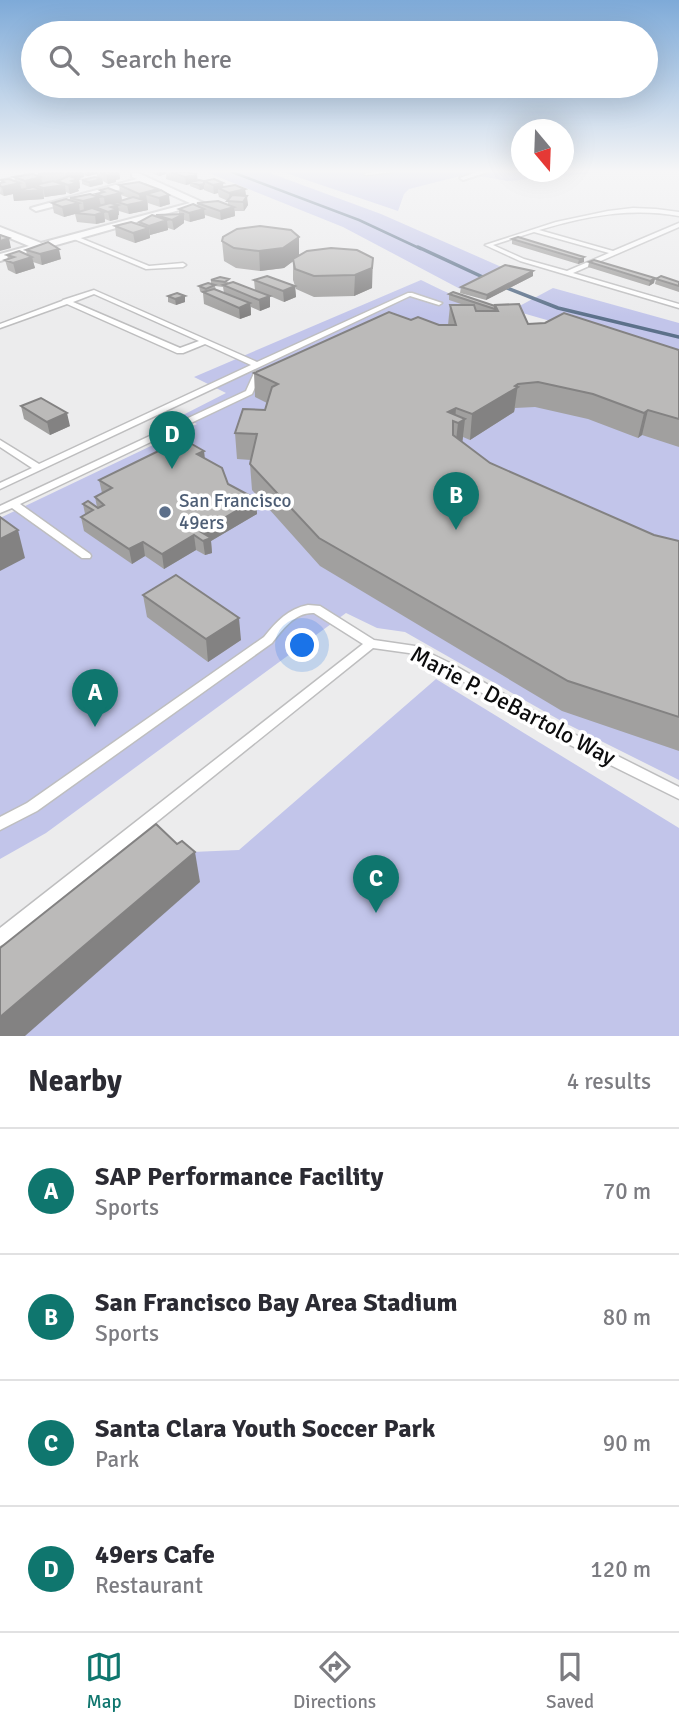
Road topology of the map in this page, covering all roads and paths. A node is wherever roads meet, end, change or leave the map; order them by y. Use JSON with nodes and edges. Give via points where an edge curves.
{"nodes":[{"id":1,"x":138,"y":220,"type":"edge"},
{"id":2,"x":568,"y":220,"type":"edge"},
{"id":3,"x":679,"y":225,"type":"edge"},
{"id":4,"x":0,"y":230,"type":"edge"},
{"id":5,"x":533,"y":230,"type":"junction"},
{"id":6,"x":76,"y":238,"type":"junction"},
{"id":7,"x":40,"y":247,"type":"junction"},
{"id":8,"x":614,"y":253,"type":"junction"},
{"id":9,"x":0,"y":258,"type":"edge"},
{"id":10,"x":183,"y":265,"type":"dead end"},
{"id":11,"x":566,"y":274,"type":"junction"},
{"id":12,"x":65,"y":301,"type":"junction"},
{"id":13,"x":439,"y":303,"type":"dead end"},
{"id":14,"x":679,"y":306,"type":"edge"},
{"id":15,"x":0,"y":326,"type":"edge"},
{"id":16,"x":204,"y":342,"type":"junction"},
{"id":17,"x":255,"y":363,"type":"junction"},
{"id":18,"x":0,"y":443,"type":"edge"},
{"id":19,"x":39,"y":468,"type":"junction"},
{"id":20,"x":0,"y":486,"type":"edge"},
{"id":21,"x":13,"y":504,"type":"junction"},
{"id":22,"x":0,"y":510,"type":"edge"},
{"id":23,"x":86,"y":556,"type":"dead end"},
{"id":24,"x":370,"y":644,"type":"junction"},
{"id":25,"x":679,"y":793,"type":"edge"},
{"id":26,"x":0,"y":824,"type":"edge"},
{"id":27,"x":0,"y":937,"type":"edge"}],
"edges":[{"from":1,"to":6,"type":"street"},
{"from":2,"to":5,"type":"lane"},
{"from":3,"to":8,"type":"lane"},
{"from":4,"to":7,"type":"street"},
{"from":5,"to":8,"type":"lane"},
{"from":5,"to":11,"type":"lane","via":[[488,245]]},
{"from":6,"to":7,"type":"street"},
{"from":6,"to":10,"type":"lane","via":[[148,268]]},
{"from":7,"to":9,"type":"street"},
{"from":8,"to":11,"type":"lane"},
{"from":11,"to":14,"type":"lane"},
{"from":12,"to":15,"type":"lane"},
{"from":12,"to":16,"type":"lane","via":[[180,351]]},
{"from":12,"to":16,"type":"lane","via":[[94,292]]},
{"from":13,"to":17,"type":"lane","via":[[410,294]]},
{"from":16,"to":17,"type":"lane"},
{"from":17,"to":19,"type":"lane"},
{"from":17,"to":21,"type":"lane","via":[[259,372],[249,392]]},
{"from":18,"to":19,"type":"lane"},
{"from":19,"to":20,"type":"lane"},
{"from":21,"to":22,"type":"lane"},
{"from":21,"to":23,"type":"lane"},
{"from":24,"to":25,"type":"lane","name":"Marie P. DeBartolo Way","via":[[411,649],[561,734]]},
{"from":24,"to":26,"type":"lane","name":"Marie P. DeBartolo Way","via":[[316,609],[301,609],[282,622],[268,640],[32,807]]},
{"from":24,"to":27,"type":"lane"}]}
